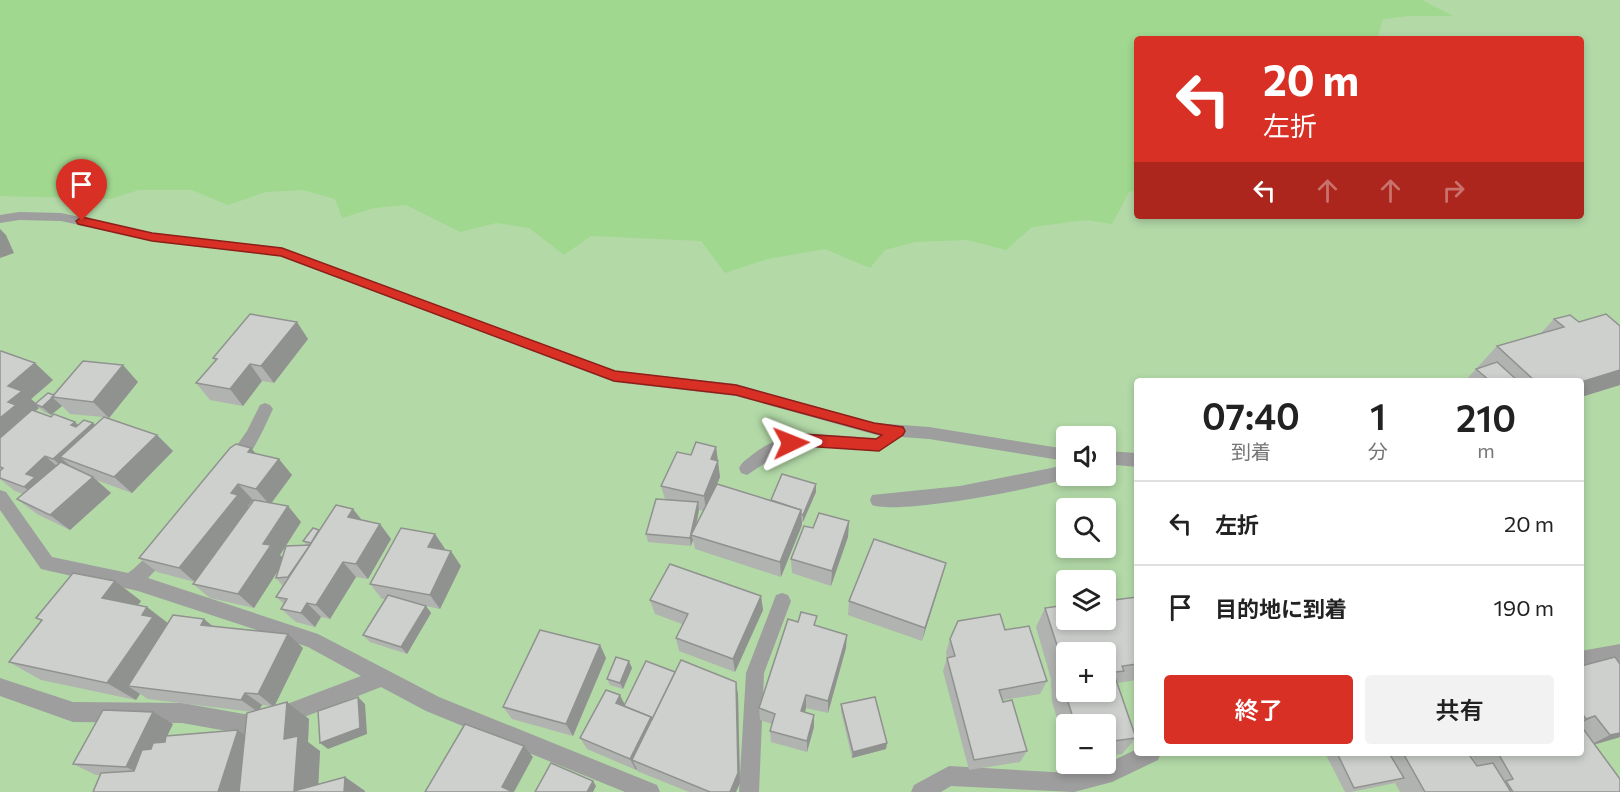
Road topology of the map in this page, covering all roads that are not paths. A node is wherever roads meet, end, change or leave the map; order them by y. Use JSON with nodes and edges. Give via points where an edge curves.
{"nodes":[{"id":1,"x":0,"y":219,"type":"edge"},
{"id":2,"x":265,"y":409,"type":"dead end"},
{"id":3,"x":898,"y":431,"type":"junction"},
{"id":4,"x":1056,"y":453,"type":"edge"},
{"id":5,"x":1116,"y":459,"type":"edge"},
{"id":6,"x":1134,"y":460,"type":"edge"},
{"id":7,"x":1134,"y":460,"type":"edge"},
{"id":8,"x":1116,"y":465,"type":"edge"},
{"id":9,"x":747,"y":468,"type":"dead end"},
{"id":10,"x":1056,"y":474,"type":"edge"},
{"id":11,"x":223,"y":480,"type":"edge"},
{"id":12,"x":0,"y":497,"type":"edge"},
{"id":13,"x":878,"y":500,"type":"dead end"},
{"id":14,"x":175,"y":540,"type":"edge"},
{"id":15,"x":130,"y":581,"type":"junction"},
{"id":16,"x":782,"y":601,"type":"dead end"},
{"id":17,"x":1620,"y":653,"type":"edge"},
{"id":18,"x":1584,"y":659,"type":"edge"},
{"id":19,"x":383,"y":677,"type":"junction"},
{"id":20,"x":0,"y":687,"type":"edge"},
{"id":21,"x":266,"y":722,"type":"junction"},
{"id":22,"x":263,"y":746,"type":"edge"},
{"id":23,"x":1145,"y":756,"type":"edge"},
{"id":24,"x":650,"y":792,"type":"edge"},
{"id":25,"x":749,"y":792,"type":"edge"},
{"id":26,"x":921,"y":792,"type":"edge"}],
"edges":[{"from":1,"to":3,"type":"street","via":[[61,217],[163,238],[282,252],[614,376],[736,390],[874,429]]},
{"from":2,"to":11,"type":"street"},
{"from":3,"to":4,"type":"street"},
{"from":3,"to":9,"type":"street","via":[[879,445],[803,440],[779,445]]},
{"from":5,"to":6,"type":"street"},
{"from":7,"to":8,"type":"street"},
{"from":10,"to":13,"type":"street","via":[[960,494]]},
{"from":12,"to":15,"type":"street","via":[[47,564]]},
{"from":14,"to":15,"type":"street","via":[[148,569]]},
{"from":15,"to":19,"type":"street","via":[[312,640]]},
{"from":16,"to":25,"type":"street","via":[[755,673]]},
{"from":17,"to":18,"type":"street"},
{"from":19,"to":21,"type":"street"},
{"from":19,"to":24,"type":"street","via":[[433,704]]},
{"from":20,"to":21,"type":"street","via":[[72,712],[182,713],[244,724]]},
{"from":21,"to":22,"type":"street"},
{"from":23,"to":26,"type":"street","via":[[1112,772],[1070,783],[949,776]]}]}
